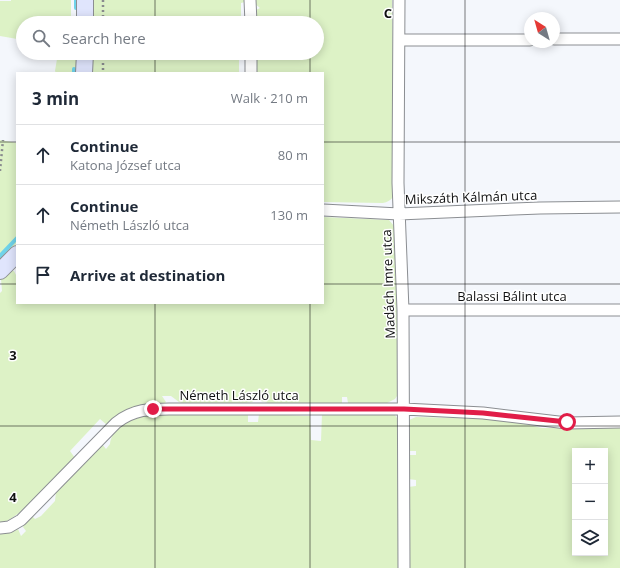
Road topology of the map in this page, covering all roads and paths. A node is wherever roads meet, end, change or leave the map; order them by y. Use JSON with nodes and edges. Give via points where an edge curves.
{"nodes":[{"id":1,"x":85,"y":0,"type":"edge"},
{"id":2,"x":103,"y":0,"type":"edge"},
{"id":3,"x":250,"y":0,"type":"edge"},
{"id":4,"x":399,"y":0,"type":"edge"},
{"id":5,"x":85,"y":16,"type":"edge"},
{"id":6,"x":103,"y":16,"type":"edge"},
{"id":7,"x":251,"y":16,"type":"edge"},
{"id":8,"x":560,"y":39,"type":"edge"},
{"id":9,"x":620,"y":39,"type":"edge"},
{"id":10,"x":399,"y":40,"type":"junction"},
{"id":11,"x":524,"y":40,"type":"edge"},
{"id":12,"x":84,"y":60,"type":"edge"},
{"id":13,"x":103,"y":60,"type":"edge"},
{"id":14,"x":251,"y":60,"type":"edge"},
{"id":15,"x":84,"y":72,"type":"edge"},
{"id":16,"x":103,"y":72,"type":"edge"},
{"id":17,"x":251,"y":72,"type":"edge"},
{"id":18,"x":3,"y":140,"type":"dead end"},
{"id":19,"x":0,"y":171,"type":"edge"},
{"id":20,"x":620,"y":207,"type":"edge"},
{"id":21,"x":324,"y":210,"type":"edge"},
{"id":22,"x":400,"y":214,"type":"junction"},
{"id":23,"x":16,"y":255,"type":"edge"},
{"id":24,"x":0,"y":271,"type":"edge"},
{"id":25,"x":403,"y":310,"type":"junction"},
{"id":26,"x":620,"y":310,"type":"edge"},
{"id":27,"x":404,"y":409,"type":"junction"},
{"id":28,"x":620,"y":422,"type":"edge"},
{"id":29,"x":0,"y":528,"type":"edge"},
{"id":30,"x":404,"y":568,"type":"edge"}],
"edges":[{"from":1,"to":5,"type":"street"},
{"from":2,"to":6,"type":"path"},
{"from":3,"to":7,"type":"street"},
{"from":4,"to":10,"type":"street","name":"Madách Imre utca"},
{"from":8,"to":9,"type":"street"},
{"from":10,"to":11,"type":"street"},
{"from":10,"to":22,"type":"street","name":"Madách Imre utca"},
{"from":12,"to":15,"type":"street"},
{"from":13,"to":16,"type":"path"},
{"from":14,"to":17,"type":"street"},
{"from":18,"to":19,"type":"path"},
{"from":20,"to":22,"type":"street","name":"Mikszáth Kálmán utca"},
{"from":21,"to":22,"type":"street","name":"Mikszáth Kálmán utca"},
{"from":22,"to":25,"type":"street","name":"Madách Imre utca"},
{"from":23,"to":24,"type":"street"},
{"from":25,"to":26,"type":"street","name":"Balassi Bálint utca"},
{"from":25,"to":27,"type":"street","name":"Madách Imre utca"},
{"from":27,"to":28,"type":"street","name":"Németh László utca","via":[[483,413],[567,422]]},
{"from":27,"to":29,"type":"street","name":"Németh László utca","via":[[174,409],[132,413],[116,423],[21,520],[9,527]]},
{"from":27,"to":30,"type":"street","name":"Madách Imre utca"}]}
